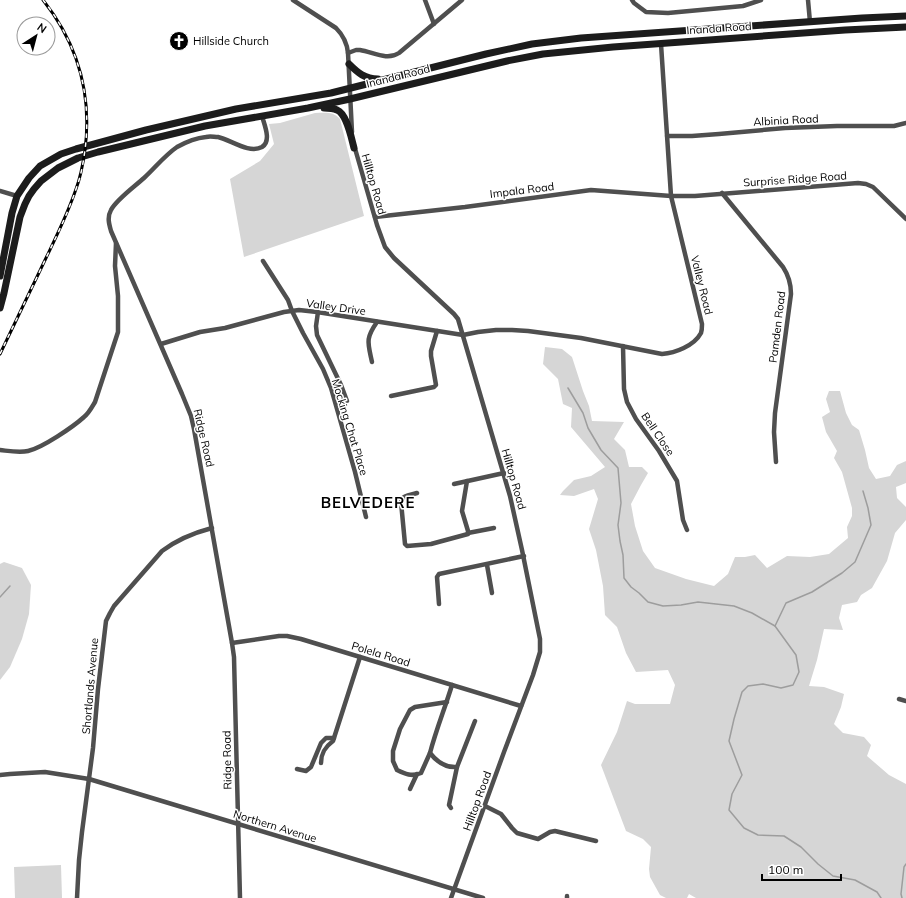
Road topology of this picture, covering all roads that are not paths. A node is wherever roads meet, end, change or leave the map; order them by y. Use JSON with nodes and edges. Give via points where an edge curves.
{"nodes":[{"id":1,"x":293,"y":0,"type":"edge"},
{"id":2,"x":425,"y":0,"type":"edge"},
{"id":3,"x":462,"y":0,"type":"edge"},
{"id":4,"x":632,"y":0,"type":"edge"},
{"id":5,"x":761,"y":0,"type":"edge"},
{"id":6,"x":808,"y":0,"type":"edge"},
{"id":7,"x":898,"y":16,"type":"junction"},
{"id":8,"x":906,"y":16,"type":"edge"},
{"id":9,"x":810,"y":22,"type":"junction"},
{"id":10,"x":434,"y":24,"type":"junction"},
{"id":11,"x":904,"y":27,"type":"edge"},
{"id":12,"x":661,"y":44,"type":"junction"},
{"id":13,"x":348,"y":53,"type":"junction"},
{"id":14,"x":349,"y":64,"type":"junction"},
{"id":15,"x":385,"y":80,"type":"junction"},
{"id":16,"x":350,"y":88,"type":"junction"},
{"id":17,"x":350,"y":99,"type":"junction"},
{"id":18,"x":308,"y":108,"type":"junction"},
{"id":19,"x":262,"y":116,"type":"junction"},
{"id":20,"x":906,"y":123,"type":"edge"},
{"id":21,"x":667,"y":136,"type":"junction"},
{"id":22,"x":354,"y":148,"type":"junction"},
{"id":23,"x":0,"y":191,"type":"edge"},
{"id":24,"x":722,"y":193,"type":"junction"},
{"id":25,"x":16,"y":196,"type":"junction"},
{"id":26,"x":671,"y":196,"type":"junction"},
{"id":27,"x":375,"y":217,"type":"junction"},
{"id":28,"x":906,"y":219,"type":"edge"},
{"id":29,"x":116,"y":242,"type":"junction"},
{"id":30,"x":263,"y":261,"type":"dead end"},
{"id":31,"x":0,"y":276,"type":"edge"},
{"id":32,"x":0,"y":308,"type":"edge"},
{"id":33,"x":292,"y":311,"type":"junction"},
{"id":34,"x":318,"y":312,"type":"junction"},
{"id":35,"x":377,"y":322,"type":"junction"},
{"id":36,"x":437,"y":331,"type":"junction"},
{"id":37,"x":463,"y":335,"type":"junction"},
{"id":38,"x":161,"y":344,"type":"junction"},
{"id":39,"x":623,"y":346,"type":"junction"},
{"id":40,"x":372,"y":362,"type":"dead end"},
{"id":41,"x":391,"y":396,"type":"dead end"},
{"id":42,"x":347,"y":401,"type":"dead end"},
{"id":43,"x":0,"y":450,"type":"edge"},
{"id":44,"x":776,"y":462,"type":"dead end"},
{"id":45,"x":504,"y":473,"type":"junction"},
{"id":46,"x":467,"y":481,"type":"junction"},
{"id":47,"x":454,"y":484,"type":"dead end"},
{"id":48,"x":417,"y":493,"type":"dead end"},
{"id":49,"x":366,"y":517,"type":"dead end"},
{"id":50,"x":212,"y":528,"type":"junction"},
{"id":51,"x":494,"y":528,"type":"dead end"},
{"id":52,"x":688,"y":530,"type":"dead end"},
{"id":53,"x":468,"y":533,"type":"junction"},
{"id":54,"x":524,"y":556,"type":"junction"},
{"id":55,"x":487,"y":564,"type":"junction"},
{"id":56,"x":492,"y":593,"type":"dead end"},
{"id":57,"x":439,"y":604,"type":"dead end"},
{"id":58,"x":232,"y":643,"type":"junction"},
{"id":59,"x":360,"y":657,"type":"junction"},
{"id":60,"x":452,"y":685,"type":"junction"},
{"id":61,"x":899,"y":699,"type":"dead end"},
{"id":62,"x":906,"y":701,"type":"edge"},
{"id":63,"x":447,"y":702,"type":"junction"},
{"id":64,"x":521,"y":706,"type":"junction"},
{"id":65,"x":476,"y":721,"type":"dead end"},
{"id":66,"x":334,"y":738,"type":"junction"},
{"id":67,"x":430,"y":753,"type":"junction"},
{"id":68,"x":321,"y":763,"type":"dead end"},
{"id":69,"x":457,"y":767,"type":"junction"},
{"id":70,"x":297,"y":770,"type":"dead end"},
{"id":71,"x":417,"y":774,"type":"junction"},
{"id":72,"x":0,"y":775,"type":"edge"},
{"id":73,"x":89,"y":779,"type":"junction"},
{"id":74,"x":410,"y":789,"type":"dead end"},
{"id":75,"x":485,"y":806,"type":"junction"},
{"id":76,"x":451,"y":808,"type":"dead end"},
{"id":77,"x":238,"y":824,"type":"junction"},
{"id":78,"x":596,"y":841,"type":"dead end"},
{"id":79,"x":455,"y":890,"type":"junction"},
{"id":80,"x":78,"y":898,"type":"edge"},
{"id":81,"x":240,"y":898,"type":"edge"},
{"id":82,"x":451,"y":898,"type":"edge"},
{"id":83,"x":483,"y":898,"type":"edge"}],
"edges":[{"from":1,"to":13,"type":"street","name":"Hilltop Road","via":[[336,28],[348,47]]},
{"from":2,"to":10,"type":"street"},
{"from":3,"to":10,"type":"street"},
{"from":4,"to":5,"type":"street","via":[[646,12],[668,13],[743,6]]},
{"from":6,"to":9,"type":"street"},
{"from":7,"to":8,"type":"main road","name":"Inanda Road"},
{"from":7,"to":9,"type":"main road","name":"Inanda Road"},
{"from":7,"to":11,"type":"main road"},
{"from":9,"to":15,"type":"main road","name":"Inanda Road","via":[[581,38],[486,54]]},
{"from":10,"to":13,"type":"street","via":[[395,56],[360,50]]},
{"from":11,"to":12,"type":"main road","name":"Inanda Road"},
{"from":12,"to":17,"type":"main road","name":"Inanda Road","via":[[543,54]]},
{"from":12,"to":21,"type":"street","name":"Valley Road"},
{"from":13,"to":14,"type":"street","name":"Hilltop Road"},
{"from":14,"to":15,"type":"main road","via":[[367,78]]},
{"from":14,"to":16,"type":"street","name":"Hilltop Road"},
{"from":15,"to":16,"type":"main road","name":"Inanda Road"},
{"from":16,"to":17,"type":"street","name":"Hilltop Road"},
{"from":16,"to":25,"type":"main road","name":"Inanda Road","via":[[236,109],[76,149],[40,166]]},
{"from":17,"to":18,"type":"main road","name":"Inanda Road"},
{"from":17,"to":22,"type":"street","name":"Hilltop Road"},
{"from":18,"to":19,"type":"main road","name":"Inanda Road"},
{"from":18,"to":22,"type":"main road","via":[[332,108],[340,112],[346,120]]},
{"from":19,"to":29,"type":"street","name":"Ridge Road","via":[[267,136],[266,143],[256,149],[219,137],[207,137],[185,143],[169,153],[111,209],[109,223]]},
{"from":19,"to":32,"type":"main road","name":"Inanda Road","via":[[205,126],[98,152],[78,158],[47,176],[34,189],[20,217]]},
{"from":20,"to":21,"type":"street","name":"Albinia Road","via":[[894,126],[785,128]]},
{"from":21,"to":26,"type":"street","name":"Valley Road"},
{"from":22,"to":27,"type":"street","name":"Hilltop Road"},
{"from":23,"to":25,"type":"street"},
{"from":24,"to":26,"type":"street","name":"Surprise Ridge Road"},
{"from":24,"to":28,"type":"street","name":"Surprise Ridge Road","via":[[862,183],[875,189]]},
{"from":24,"to":44,"type":"street","name":"Pamden Road","via":[[783,267],[791,284],[774,424]]},
{"from":25,"to":31,"type":"main road","name":"Inanda Road"},
{"from":26,"to":27,"type":"street","name":"Impala Road","via":[[591,190]]},
{"from":26,"to":39,"type":"street","name":"Valley Road","via":[[701,318],[702,332],[692,343],[668,353]]},
{"from":27,"to":37,"type":"street","name":"Hilltop Road","via":[[389,253],[454,314]]},
{"from":29,"to":38,"type":"street","name":"Ridge Road"},
{"from":29,"to":43,"type":"street","via":[[118,332],[90,411],[84,418],[39,447],[14,452]]},
{"from":30,"to":33,"type":"street","name":"Mocking Chat Place","via":[[288,300]]},
{"from":33,"to":34,"type":"street","name":"Valley Drive"},
{"from":33,"to":38,"type":"street","name":"Valley Drive","via":[[200,332]]},
{"from":33,"to":49,"type":"street","name":"Mocking Chat Place","via":[[331,388]]},
{"from":34,"to":35,"type":"street","name":"Valley Drive"},
{"from":34,"to":42,"type":"street","via":[[317,335]]},
{"from":35,"to":36,"type":"street","name":"Valley Drive"},
{"from":35,"to":40,"type":"street","via":[[368,342]]},
{"from":36,"to":37,"type":"street","name":"Valley Drive"},
{"from":36,"to":41,"type":"street","via":[[430,351],[436,385]]},
{"from":37,"to":39,"type":"street","name":"Valley Road","via":[[512,330]]},
{"from":37,"to":45,"type":"street","name":"Hilltop Road"},
{"from":38,"to":50,"type":"street","name":"Ridge Road","via":[[191,416]]},
{"from":39,"to":52,"type":"street","name":"Bell Close","via":[[624,389],[627,402],[677,481],[683,520]]},
{"from":45,"to":46,"type":"street"},
{"from":45,"to":54,"type":"street","name":"Hilltop Road"},
{"from":46,"to":47,"type":"street"},
{"from":46,"to":53,"type":"street","via":[[462,511]]},
{"from":48,"to":53,"type":"street","via":[[404,497],[401,502],[407,546],[430,544]]},
{"from":50,"to":58,"type":"street","name":"Ridge Road"},
{"from":50,"to":73,"type":"street","name":"Shortlands Avenue","via":[[185,536],[162,551],[114,606],[106,621]]},
{"from":51,"to":53,"type":"street"},
{"from":54,"to":55,"type":"street"},
{"from":54,"to":64,"type":"street","name":"Hilltop Road","via":[[540,644],[538,660]]},
{"from":55,"to":56,"type":"street"},
{"from":55,"to":57,"type":"street","via":[[439,574]]},
{"from":58,"to":59,"type":"street","name":"Polela Road","via":[[287,636]]},
{"from":58,"to":77,"type":"street","name":"Ridge Road"},
{"from":59,"to":60,"type":"street","name":"Polela Road"},
{"from":59,"to":66,"type":"street"},
{"from":60,"to":63,"type":"street"},
{"from":60,"to":64,"type":"street","name":"Polela Road"},
{"from":61,"to":62,"type":"street"},
{"from":63,"to":67,"type":"street"},
{"from":63,"to":71,"type":"street","via":[[415,707],[410,710],[400,729],[392,755],[396,770],[412,776]]},
{"from":64,"to":75,"type":"street","name":"Hilltop Road"},
{"from":65,"to":69,"type":"street"},
{"from":66,"to":68,"type":"street","via":[[324,750]]},
{"from":66,"to":70,"type":"street","via":[[326,738],[321,743],[308,770]]},
{"from":67,"to":69,"type":"street","via":[[442,765]]},
{"from":67,"to":71,"type":"street","via":[[421,773]]},
{"from":69,"to":76,"type":"street","via":[[449,805]]},
{"from":71,"to":74,"type":"street"},
{"from":72,"to":73,"type":"street","name":"Northern Avenue","via":[[45,772]]},
{"from":73,"to":77,"type":"street","name":"Northern Avenue"},
{"from":73,"to":80,"type":"street","name":"Shortlands Avenue"},
{"from":75,"to":78,"type":"street","via":[[501,814],[517,832],[535,838],[555,831]]},
{"from":75,"to":79,"type":"street","name":"Hilltop Road"},
{"from":77,"to":79,"type":"street","name":"Northern Avenue"},
{"from":77,"to":81,"type":"street","name":"Ridge Road"},
{"from":79,"to":82,"type":"street","name":"Hilltop Road"},
{"from":79,"to":83,"type":"street","name":"Northern Avenue"}]}
